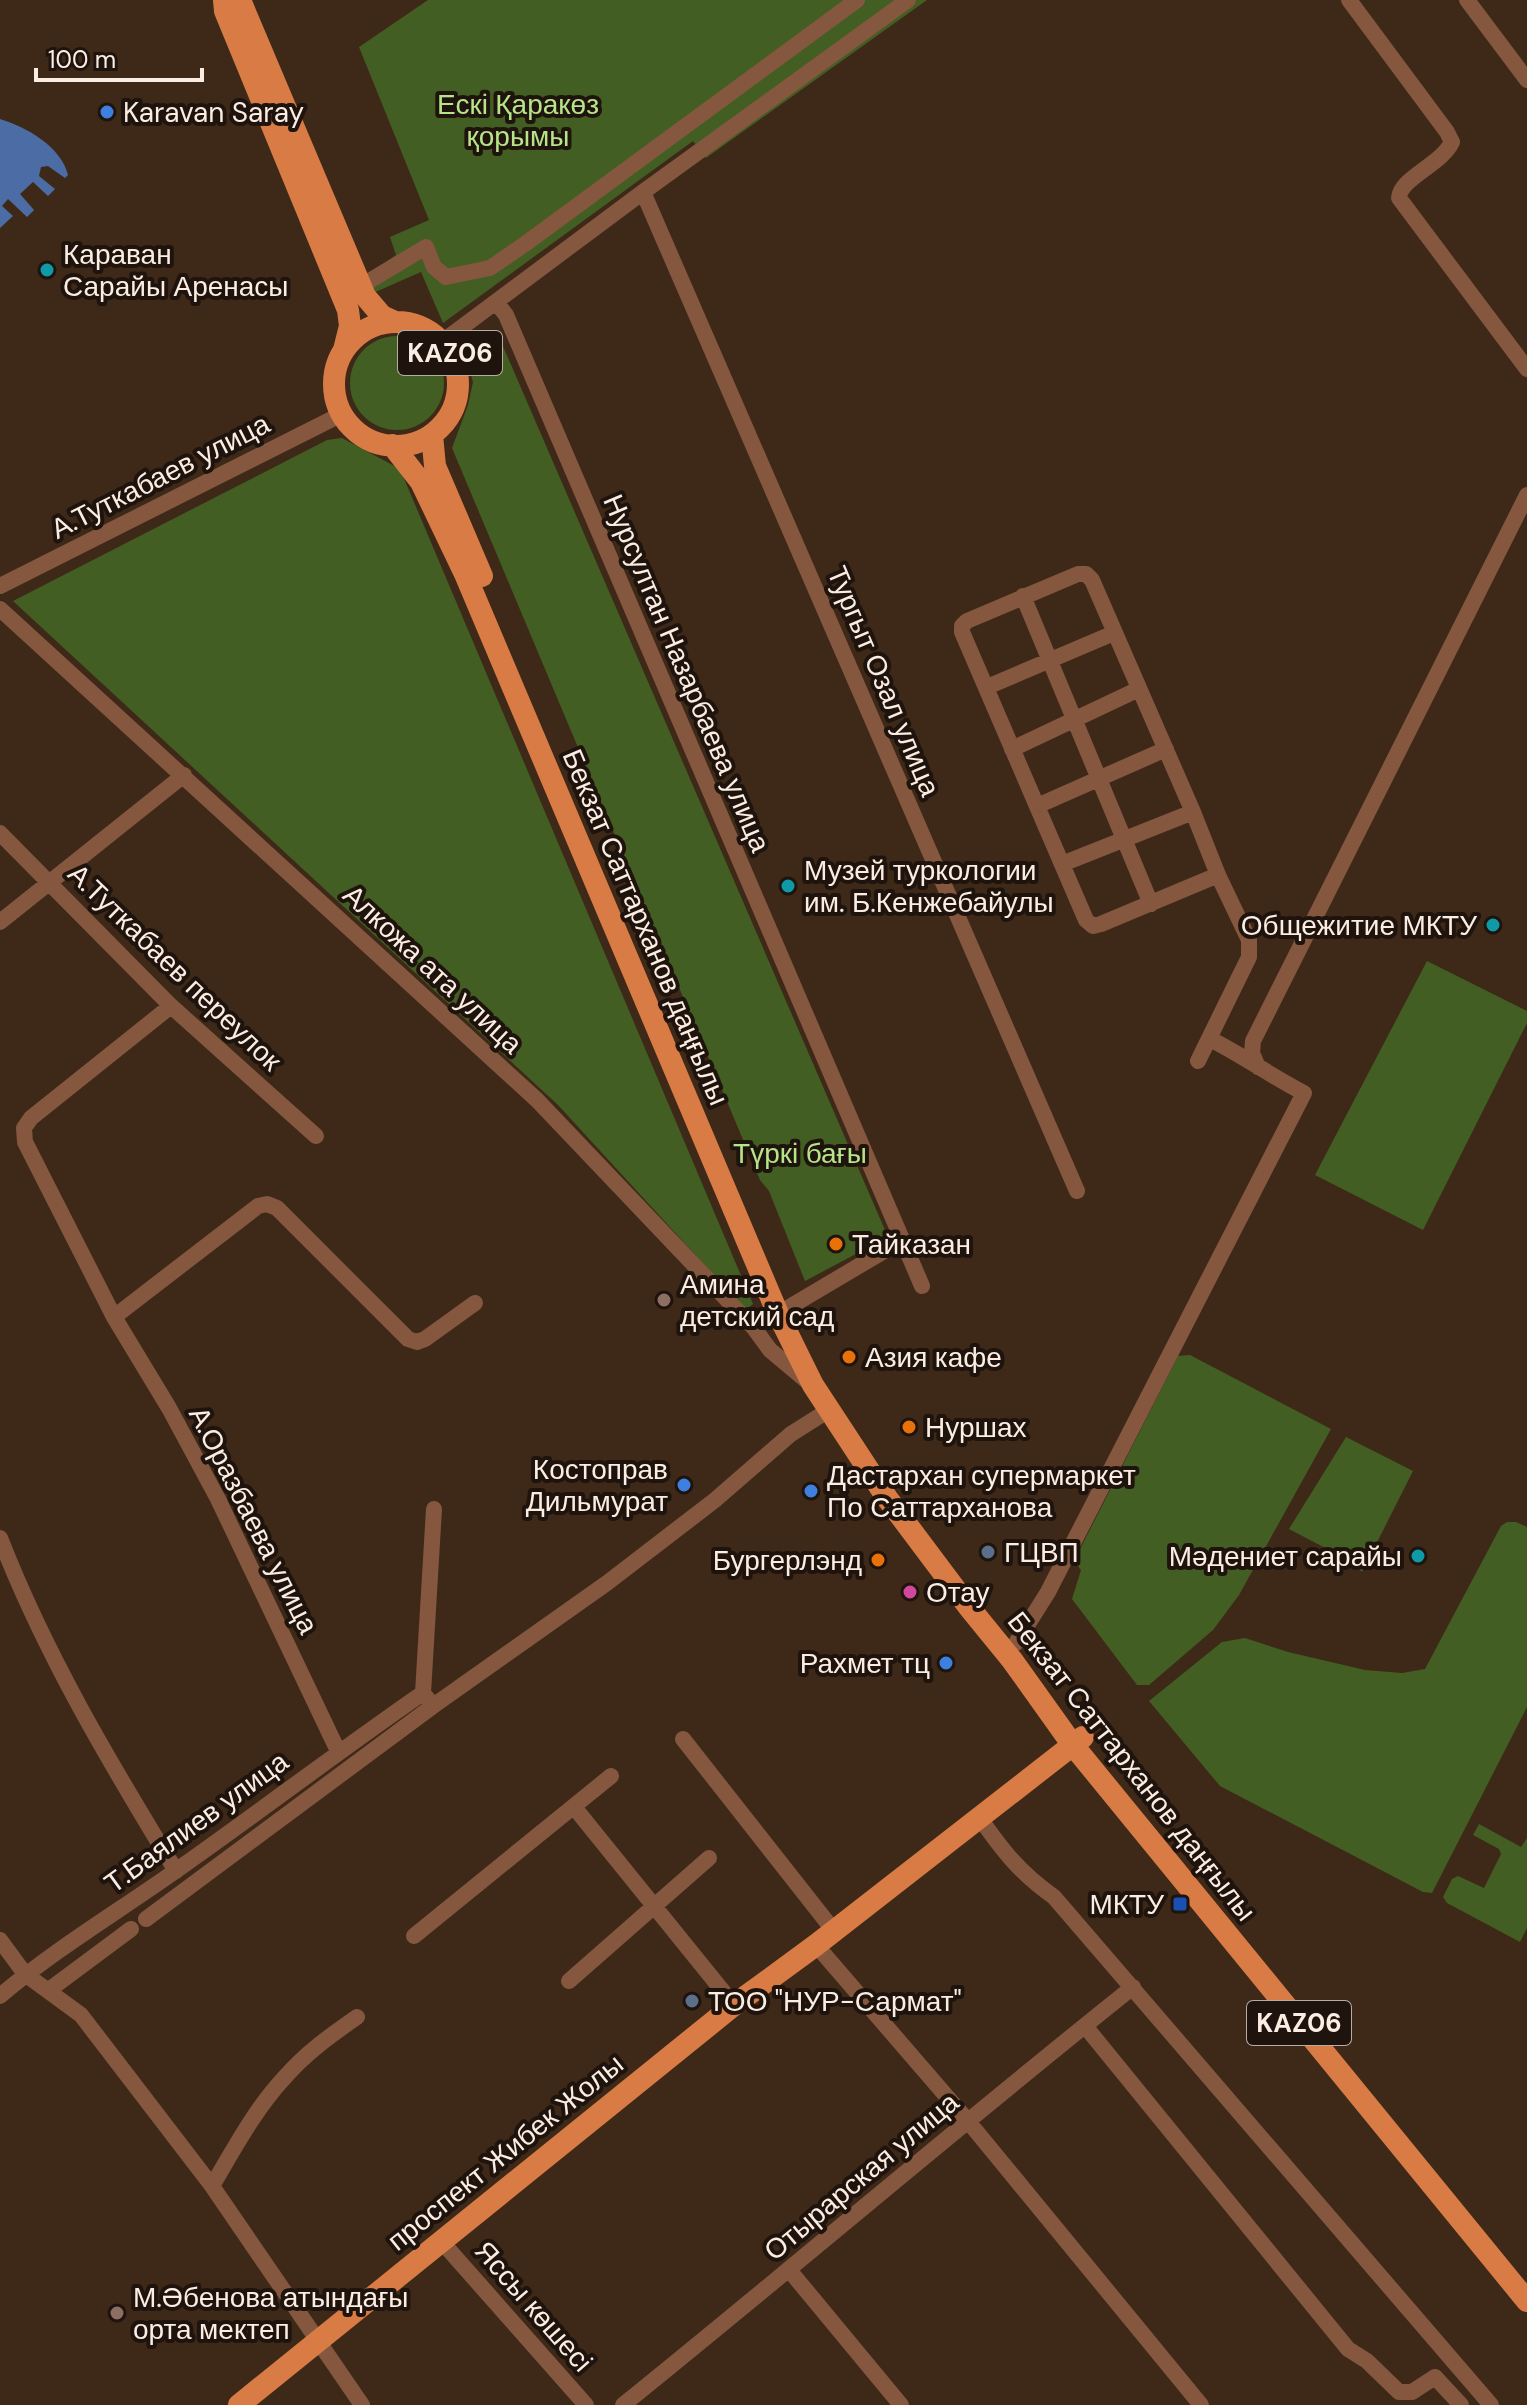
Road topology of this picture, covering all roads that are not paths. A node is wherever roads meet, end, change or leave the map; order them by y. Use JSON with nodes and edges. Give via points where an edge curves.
{"nodes":[{"id":1,"x":224,"y":0,"type":"edge"},
{"id":2,"x":240,"y":0,"type":"edge"},
{"id":3,"x":857,"y":0,"type":"edge"},
{"id":4,"x":908,"y":0,"type":"edge"},
{"id":5,"x":1349,"y":0,"type":"edge"},
{"id":6,"x":1467,"y":0,"type":"edge"},
{"id":7,"x":1527,"y":80,"type":"edge"},
{"id":8,"x":643,"y":192,"type":"junction"},
{"id":9,"x":361,"y":286,"type":"junction"},
{"id":10,"x":496,"y":302,"type":"junction"},
{"id":11,"x":395,"y":322,"type":"junction"},
{"id":12,"x":442,"y":342,"type":"junction"},
{"id":13,"x":344,"y":350,"type":"junction"},
{"id":14,"x":1527,"y":369,"type":"edge"},
{"id":15,"x":342,"y":414,"type":"junction"},
{"id":16,"x":432,"y":435,"type":"junction"},
{"id":17,"x":392,"y":445,"type":"junction"},
{"id":18,"x":1527,"y":495,"type":"edge"},
{"id":19,"x":0,"y":586,"type":"edge"},
{"id":20,"x":1023,"y":596,"type":"junction"},
{"id":21,"x":0,"y":609,"type":"edge"},
{"id":22,"x":1114,"y":633,"type":"junction"},
{"id":23,"x":1050,"y":661,"type":"junction"},
{"id":24,"x":987,"y":687,"type":"junction"},
{"id":25,"x":1139,"y":689,"type":"junction"},
{"id":26,"x":1074,"y":720,"type":"junction"},
{"id":27,"x":1012,"y":749,"type":"junction"},
{"id":28,"x":1166,"y":749,"type":"junction"},
{"id":29,"x":184,"y":775,"type":"junction"},
{"id":30,"x":1100,"y":780,"type":"junction"},
{"id":31,"x":1037,"y":806,"type":"junction"},
{"id":32,"x":1193,"y":812,"type":"junction"},
{"id":33,"x":0,"y":833,"type":"edge"},
{"id":34,"x":1124,"y":840,"type":"junction"},
{"id":35,"x":1062,"y":864,"type":"junction"},
{"id":36,"x":1218,"y":875,"type":"junction"},
{"id":37,"x":50,"y":883,"type":"junction"},
{"id":38,"x":1151,"y":904,"type":"junction"},
{"id":39,"x":0,"y":922,"type":"edge"},
{"id":40,"x":171,"y":1006,"type":"junction"},
{"id":41,"x":1210,"y":1039,"type":"junction"},
{"id":42,"x":1198,"y":1061,"type":"dead end"},
{"id":43,"x":1258,"y":1067,"type":"junction"},
{"id":44,"x":316,"y":1136,"type":"dead end"},
{"id":45,"x":1077,"y":1191,"type":"dead end"},
{"id":46,"x":901,"y":1241,"type":"junction"},
{"id":47,"x":922,"y":1286,"type":"dead end"},
{"id":48,"x":475,"y":1303,"type":"dead end"},
{"id":49,"x":784,"y":1310,"type":"junction"},
{"id":50,"x":114,"y":1317,"type":"junction"},
{"id":51,"x":754,"y":1328,"type":"junction"},
{"id":52,"x":813,"y":1385,"type":"junction"},
{"id":53,"x":829,"y":1410,"type":"junction"},
{"id":54,"x":434,"y":1509,"type":"dead end"},
{"id":55,"x":0,"y":1538,"type":"edge"},
{"id":56,"x":1016,"y":1643,"type":"junction"},
{"id":57,"x":428,"y":1700,"type":"junction"},
{"id":58,"x":683,"y":1739,"type":"dead end"},
{"id":59,"x":1078,"y":1740,"type":"junction"},
{"id":60,"x":338,"y":1751,"type":"junction"},
{"id":61,"x":611,"y":1776,"type":"dead end"},
{"id":62,"x":574,"y":1807,"type":"junction"},
{"id":63,"x":979,"y":1817,"type":"junction"},
{"id":64,"x":709,"y":1858,"type":"dead end"},
{"id":65,"x":176,"y":1871,"type":"junction"},
{"id":66,"x":654,"y":1905,"type":"junction"},
{"id":67,"x":146,"y":1919,"type":"dead end"},
{"id":68,"x":131,"y":1929,"type":"dead end"},
{"id":69,"x":834,"y":1931,"type":"junction"},
{"id":70,"x":414,"y":1936,"type":"dead end"},
{"id":71,"x":0,"y":1940,"type":"edge"},
{"id":72,"x":816,"y":1945,"type":"junction"},
{"id":73,"x":25,"y":1974,"type":"junction"},
{"id":74,"x":569,"y":1981,"type":"dead end"},
{"id":75,"x":1133,"y":1987,"type":"junction"},
{"id":76,"x":49,"y":1990,"type":"junction"},
{"id":77,"x":0,"y":1996,"type":"edge"},
{"id":78,"x":734,"y":2005,"type":"junction"},
{"id":79,"x":357,"y":2017,"type":"dead end"},
{"id":80,"x":1085,"y":2026,"type":"junction"},
{"id":81,"x":967,"y":2120,"type":"junction"},
{"id":82,"x":212,"y":2186,"type":"junction"},
{"id":83,"x":442,"y":2242,"type":"junction"},
{"id":84,"x":790,"y":2271,"type":"junction"},
{"id":85,"x":1527,"y":2277,"type":"edge"},
{"id":86,"x":1527,"y":2301,"type":"edge"},
{"id":87,"x":320,"y":2340,"type":"junction"},
{"id":88,"x":239,"y":2405,"type":"edge"},
{"id":89,"x":362,"y":2405,"type":"edge"},
{"id":90,"x":586,"y":2405,"type":"edge"},
{"id":91,"x":623,"y":2405,"type":"edge"},
{"id":92,"x":901,"y":2405,"type":"edge"},
{"id":93,"x":1201,"y":2405,"type":"edge"},
{"id":94,"x":1461,"y":2405,"type":"edge"},
{"id":95,"x":1491,"y":2405,"type":"edge"}],
"edges":[{"from":1,"to":13,"type":"main road","via":[[348,310]]},
{"from":2,"to":9,"type":"main road","number":"KАZ06"},
{"from":3,"to":9,"type":"street","via":[[490,268],[446,277],[434,267],[426,247]]},
{"from":4,"to":8,"type":"street"},
{"from":5,"to":14,"type":"street","via":[[1452,142],[1437,162],[1405,184],[1399,198]]},
{"from":6,"to":7,"type":"street"},
{"from":8,"to":10,"type":"street"},
{"from":8,"to":45,"type":"street","name":"Тургыт Озал улица"},
{"from":9,"to":11,"type":"main road","number":"KАZ06","via":[[373,308]]},
{"from":10,"to":12,"type":"street"},
{"from":10,"to":46,"type":"street","name":"Нурсултан Назарбаева улица","via":[[506,315]]},
{"from":11,"to":12,"type":"main road","number":"KАZ06","via":[[415,325]]},
{"from":11,"to":13,"type":"main road","number":"KАZ06","via":[[364,330]]},
{"from":12,"to":16,"type":"main road","number":"KАZ06","via":[[454,359],[458,391],[447,420]]},
{"from":13,"to":15,"type":"main road","via":[[335,377]]},
{"from":15,"to":17,"type":"main road","number":"KАZ06","via":[[363,436]]},
{"from":15,"to":19,"type":"street","name":"А.Туткабаев улица"},
{"from":16,"to":17,"type":"main road"},
{"from":16,"to":49,"type":"main road","name":"Бекзат Саттарханов даңғылы","number":"KАZ06","via":[[435,466]]},
{"from":17,"to":49,"type":"main road","name":"Бекзат Саттарханов даңғылы","number":"KАZ06","via":[[421,482],[465,574]]},
{"from":18,"to":43,"type":"street","via":[[1253,1041]]},
{"from":20,"to":22,"type":"street","via":[[1086,574]]},
{"from":20,"to":23,"type":"street"},
{"from":20,"to":24,"type":"street","via":[[962,626]]},
{"from":21,"to":29,"type":"street","name":"Алкожа ата улица"},
{"from":22,"to":23,"type":"street"},
{"from":22,"to":25,"type":"street"},
{"from":23,"to":24,"type":"street"},
{"from":23,"to":26,"type":"street"},
{"from":24,"to":27,"type":"street"},
{"from":25,"to":26,"type":"street"},
{"from":25,"to":28,"type":"street"},
{"from":26,"to":27,"type":"street"},
{"from":26,"to":30,"type":"street"},
{"from":27,"to":31,"type":"street"},
{"from":28,"to":30,"type":"street"},
{"from":28,"to":32,"type":"street"},
{"from":29,"to":37,"type":"street"},
{"from":29,"to":51,"type":"street","name":"Алкожа ата улица","via":[[537,1100]]},
{"from":30,"to":31,"type":"street"},
{"from":30,"to":34,"type":"street"},
{"from":31,"to":35,"type":"street"},
{"from":32,"to":34,"type":"street"},
{"from":32,"to":36,"type":"street"},
{"from":33,"to":37,"type":"street","name":"А.Туткабаев переулок"},
{"from":34,"to":35,"type":"street"},
{"from":34,"to":38,"type":"street"},
{"from":35,"to":38,"type":"street","via":[[1093,926]]},
{"from":36,"to":38,"type":"street"},
{"from":36,"to":41,"type":"street","via":[[1251,948]]},
{"from":37,"to":39,"type":"street"},
{"from":37,"to":40,"type":"street","name":"А.Туткабаев переулок"},
{"from":40,"to":44,"type":"street","name":"А.Туткабаев переулок"},
{"from":40,"to":50,"type":"street","name":"А.Оразбаева улица","via":[[24,1128],[25,1142]]},
{"from":41,"to":42,"type":"street"},
{"from":41,"to":43,"type":"street"},
{"from":43,"to":56,"type":"street","via":[[1304,1093],[1048,1592]]},
{"from":46,"to":47,"type":"street","name":"Нурсултан Назарбаева улица"},
{"from":46,"to":49,"type":"street"},
{"from":48,"to":50,"type":"street","via":[[425,1339],[408,1339],[277,1208],[267,1204]]},
{"from":49,"to":51,"type":"street"},
{"from":49,"to":52,"type":"main road","name":"Бекзат Саттарханов даңғылы","number":"KАZ06"},
{"from":49,"to":56,"type":"main road","name":"Бекзат Саттарханов даңғылы","number":"KАZ06","via":[[898,1490]]},
{"from":50,"to":60,"type":"street","name":"А.Оразбаева улица","via":[[218,1499]]},
{"from":51,"to":52,"type":"street","name":"Алкожа ата улица","via":[[770,1350]]},
{"from":52,"to":53,"type":"main road","name":"Бекзат Саттарханов даңғылы","number":"KАZ06"},
{"from":53,"to":57,"type":"street","name":"Т.Баялиев улица","via":[[791,1434],[607,1583]]},
{"from":53,"to":59,"type":"main road","name":"Бекзат Саттарханов даңғылы","number":"KАZ06","via":[[968,1606]]},
{"from":54,"to":57,"type":"street"},
{"from":55,"to":65,"type":"street","via":[[22,1595],[95,1738]]},
{"from":56,"to":59,"type":"main road","name":"Бекзат Саттарханов даңғылы","number":"KАZ06"},
{"from":57,"to":60,"type":"street","name":"Т.Баялиев улица"},
{"from":57,"to":67,"type":"street","name":"Т.Баялиев улица"},
{"from":58,"to":69,"type":"street"},
{"from":59,"to":63,"type":"main road","name":"проспект Жибек Жолы"},
{"from":59,"to":85,"type":"main road","name":"Бекзат Саттарханов даңғылы","number":"KАZ06"},
{"from":59,"to":86,"type":"main road","name":"Бекзат Саттарханов даңғылы","number":"KАZ06"},
{"from":60,"to":65,"type":"street","name":"Т.Баялиев улица"},
{"from":61,"to":62,"type":"street"},
{"from":62,"to":66,"type":"street"},
{"from":62,"to":70,"type":"street"},
{"from":63,"to":69,"type":"main road","name":"проспект Жибек Жолы"},
{"from":63,"to":75,"type":"street","via":[[1008,1858],[1054,1897]]},
{"from":64,"to":66,"type":"street"},
{"from":65,"to":73,"type":"street","name":"Т.Баялиев улица"},
{"from":66,"to":74,"type":"street"},
{"from":66,"to":78,"type":"street"},
{"from":68,"to":76,"type":"street","name":"Т.Баялиев улица"},
{"from":69,"to":72,"type":"main road","name":"проспект Жибек Жолы"},
{"from":71,"to":73,"type":"street"},
{"from":72,"to":78,"type":"main road","name":"проспект Жибек Жолы"},
{"from":72,"to":81,"type":"street"},
{"from":73,"to":76,"type":"street"},
{"from":73,"to":77,"type":"street","name":"Т.Баялиев улица"},
{"from":75,"to":80,"type":"street","name":"Отырарская улица"},
{"from":75,"to":95,"type":"street"},
{"from":76,"to":82,"type":"street","via":[[81,2015]]},
{"from":78,"to":83,"type":"main road","name":"проспект Жибек Жолы"},
{"from":79,"to":82,"type":"street","via":[[284,2077]]},
{"from":80,"to":81,"type":"street","name":"Отырарская улица"},
{"from":80,"to":94,"type":"street","via":[[1348,2349],[1399,2392],[1412,2392],[1435,2377]]},
{"from":81,"to":84,"type":"street","name":"Отырарская улица"},
{"from":81,"to":93,"type":"street"},
{"from":82,"to":87,"type":"street"},
{"from":83,"to":87,"type":"main road","name":"проспект Жибек Жолы"},
{"from":83,"to":90,"type":"street","name":"Яссы көшесі"},
{"from":84,"to":91,"type":"street","name":"Отырарская улица"},
{"from":84,"to":92,"type":"street"},
{"from":87,"to":88,"type":"main road","name":"проспект Жибек Жолы"},
{"from":87,"to":89,"type":"street"}]}
